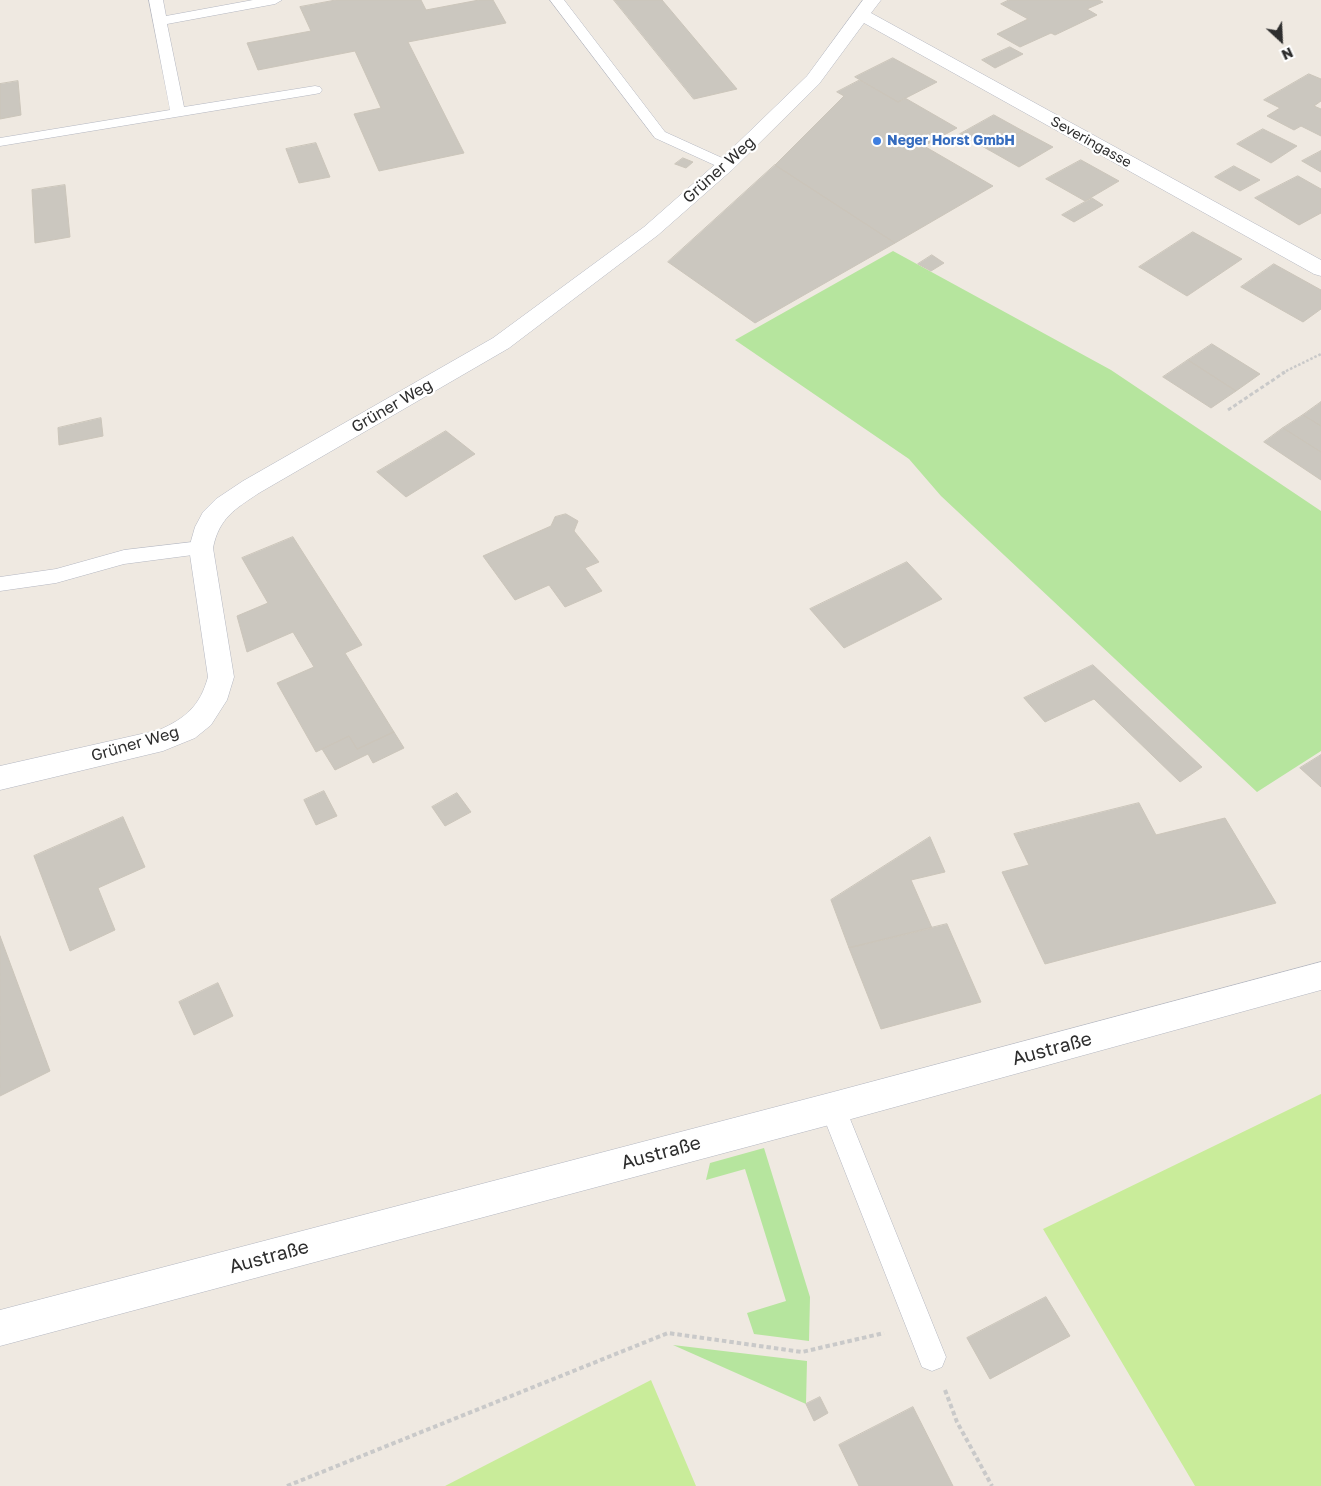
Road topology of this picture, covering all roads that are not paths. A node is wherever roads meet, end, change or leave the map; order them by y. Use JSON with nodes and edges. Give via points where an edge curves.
{"nodes":[{"id":1,"x":156,"y":0,"type":"edge"},
{"id":2,"x":275,"y":0,"type":"edge"},
{"id":3,"x":557,"y":0,"type":"edge"},
{"id":4,"x":867,"y":8,"type":"edge"},
{"id":5,"x":160,"y":21,"type":"junction"},
{"id":6,"x":315,"y":90,"type":"dead end"},
{"id":7,"x":178,"y":113,"type":"junction"},
{"id":8,"x":0,"y":142,"type":"edge"},
{"id":9,"x":726,"y":165,"type":"junction"},
{"id":10,"x":1321,"y":269,"type":"edge"},
{"id":11,"x":200,"y":548,"type":"junction"},
{"id":12,"x":0,"y":584,"type":"edge"},
{"id":13,"x":0,"y":778,"type":"edge"},
{"id":14,"x":1321,"y":976,"type":"edge"},
{"id":15,"x":833,"y":1108,"type":"junction"},
{"id":16,"x":0,"y":1328,"type":"edge"},
{"id":17,"x":932,"y":1357,"type":"road end"}],
"edges":[{"from":1,"to":5,"type":"lane"},
{"from":2,"to":5,"type":"lane"},
{"from":3,"to":9,"type":"lane","via":[[660,135]]},
{"from":4,"to":9,"type":"street","name":"Grüner Weg","via":[[813,80]]},
{"from":4,"to":10,"type":"street","name":"Severingasse"},
{"from":5,"to":7,"type":"lane"},
{"from":6,"to":7,"type":"lane"},
{"from":7,"to":8,"type":"lane"},
{"from":9,"to":11,"type":"street","name":"Grüner Weg","via":[[651,231],[501,343],[251,487],[222,507],[206,527]]},
{"from":11,"to":12,"type":"lane","via":[[124,557],[56,576]]},
{"from":11,"to":13,"type":"street","name":"Grüner Weg","via":[[221,677],[218,695],[199,721],[163,740]]},
{"from":14,"to":15,"type":"street","name":"Austraße"},
{"from":15,"to":16,"type":"street","name":"Austraße"},
{"from":15,"to":17,"type":"lane"}]}
